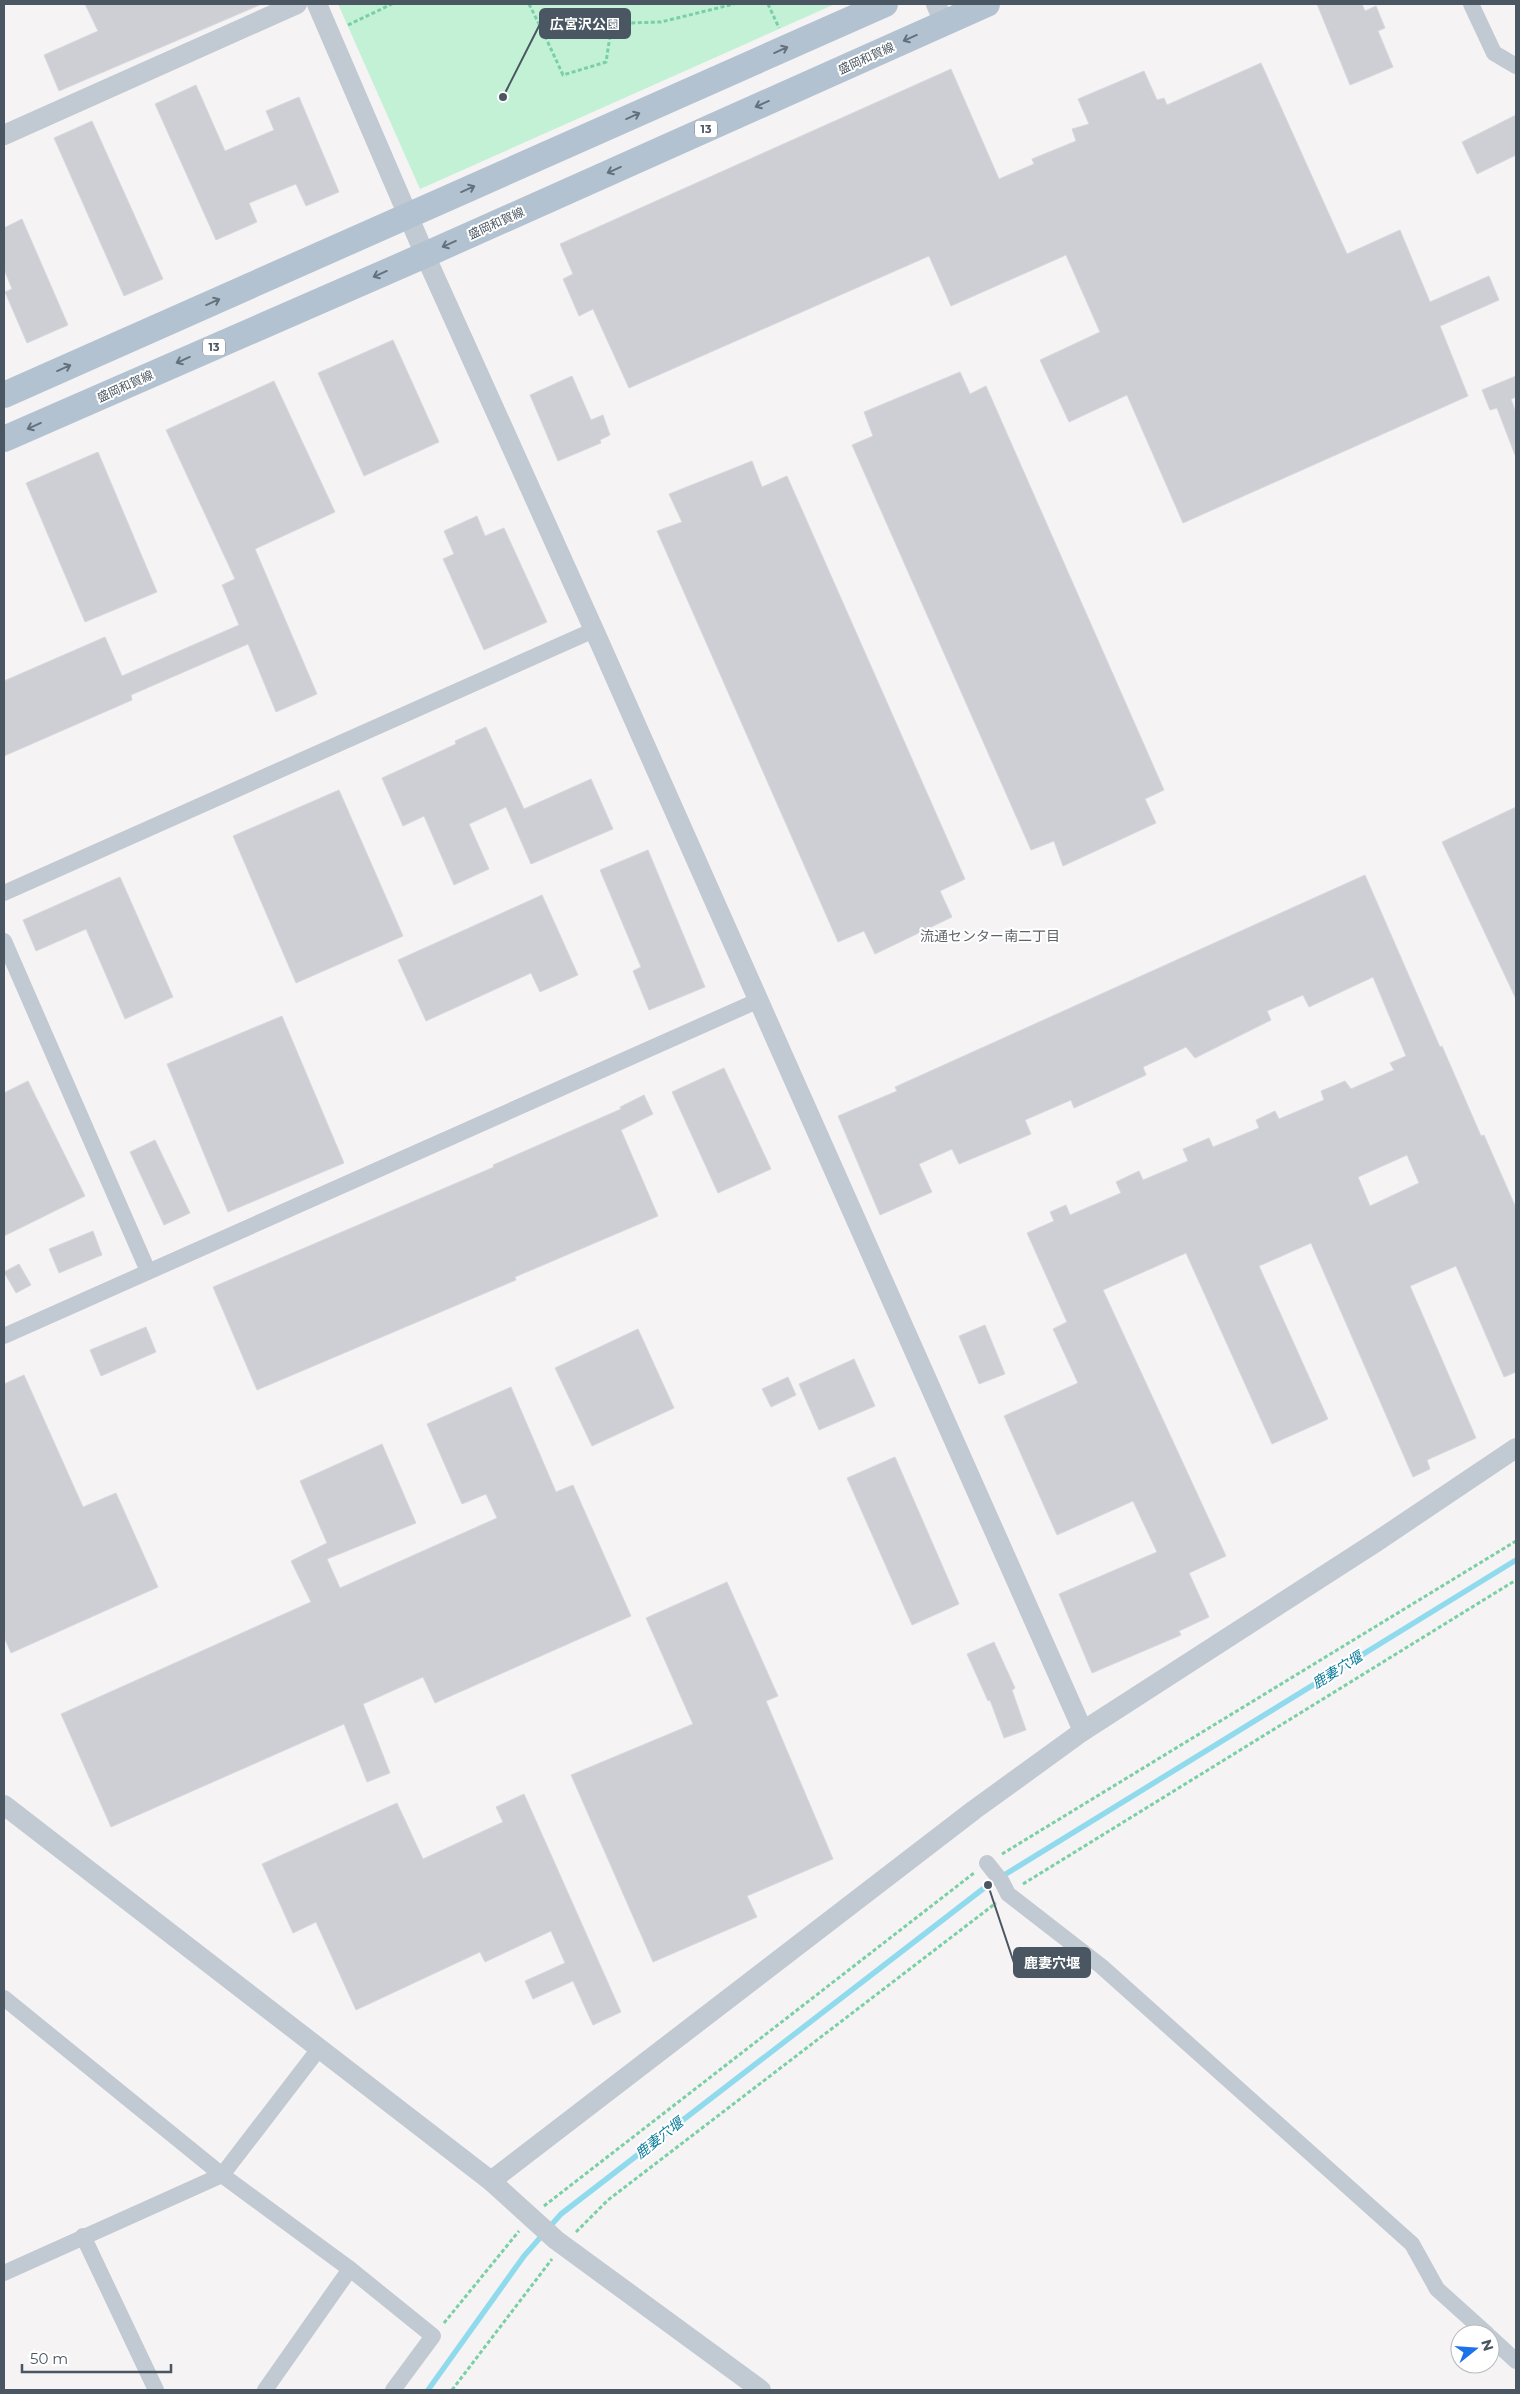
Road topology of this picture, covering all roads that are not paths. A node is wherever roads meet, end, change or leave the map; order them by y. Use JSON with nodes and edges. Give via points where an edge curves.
{"nodes":[{"id":1,"x":297,"y":4,"type":"edge"},
{"id":2,"x":317,"y":4,"type":"edge"},
{"id":3,"x":885,"y":4,"type":"edge"},
{"id":4,"x":987,"y":4,"type":"edge"},
{"id":5,"x":1471,"y":4,"type":"edge"},
{"id":6,"x":940,"y":13,"type":"edge"},
{"id":7,"x":1516,"y":66,"type":"edge"},
{"id":8,"x":4,"y":135,"type":"edge"},
{"id":9,"x":407,"y":216,"type":"junction"},
{"id":10,"x":424,"y":255,"type":"junction"},
{"id":11,"x":4,"y":395,"type":"edge"},
{"id":12,"x":4,"y":439,"type":"edge"},
{"id":13,"x":594,"y":630,"type":"junction"},
{"id":14,"x":4,"y":893,"type":"edge"},
{"id":15,"x":4,"y":941,"type":"edge"},
{"id":16,"x":757,"y":1001,"type":"junction"},
{"id":17,"x":148,"y":1271,"type":"junction"},
{"id":18,"x":4,"y":1336,"type":"edge"},
{"id":19,"x":1516,"y":1448,"type":"edge"},
{"id":20,"x":1083,"y":1731,"type":"junction"},
{"id":21,"x":4,"y":1805,"type":"edge"},
{"id":22,"x":994,"y":1872,"type":"road end"},
{"id":23,"x":4,"y":1998,"type":"edge"},
{"id":24,"x":318,"y":2050,"type":"junction"},
{"id":25,"x":222,"y":2175,"type":"junction"},
{"id":26,"x":491,"y":2181,"type":"junction"},
{"id":27,"x":83,"y":2236,"type":"junction"},
{"id":28,"x":350,"y":2268,"type":"junction"},
{"id":29,"x":4,"y":2273,"type":"edge"},
{"id":30,"x":1476,"y":2324,"type":"edge"},
{"id":31,"x":1500,"y":2346,"type":"edge"},
{"id":32,"x":1516,"y":2361,"type":"edge"},
{"id":33,"x":156,"y":2390,"type":"edge"},
{"id":34,"x":265,"y":2390,"type":"edge"},
{"id":35,"x":392,"y":2390,"type":"edge"},
{"id":36,"x":761,"y":2390,"type":"edge"}],
"edges":[{"from":1,"to":8,"type":"street"},
{"from":2,"to":9,"type":"street"},
{"from":9,"to":3,"type":"main road","one_way":true},
{"from":4,"to":6,"type":"main road","name":"盛岡和賀線","number":"13"},
{"from":5,"to":7,"type":"street","via":[[1494,53]]},
{"from":6,"to":10,"type":"main road","name":"盛岡和賀線","number":"13","one_way":true},
{"from":9,"to":10,"type":"street"},
{"from":11,"to":9,"type":"main road","one_way":true},
{"from":10,"to":12,"type":"main road","name":"盛岡和賀線","number":"13","one_way":true},
{"from":10,"to":13,"type":"street"},
{"from":13,"to":14,"type":"street"},
{"from":13,"to":16,"type":"street"},
{"from":15,"to":17,"type":"street"},
{"from":16,"to":17,"type":"street"},
{"from":16,"to":20,"type":"street"},
{"from":17,"to":18,"type":"street"},
{"from":19,"to":20,"type":"street"},
{"from":20,"to":26,"type":"street","via":[[974,1810]]},
{"from":21,"to":24,"type":"street"},
{"from":22,"to":30,"type":"street","via":[[1008,1894],[1101,1966],[1412,2244],[1437,2289]]},
{"from":23,"to":25,"type":"street"},
{"from":24,"to":25,"type":"street"},
{"from":24,"to":26,"type":"street"},
{"from":25,"to":27,"type":"street"},
{"from":25,"to":28,"type":"street"},
{"from":26,"to":36,"type":"street","via":[[560,2242]]},
{"from":27,"to":29,"type":"street"},
{"from":27,"to":33,"type":"street"},
{"from":28,"to":34,"type":"street"},
{"from":28,"to":35,"type":"street","via":[[433,2336]]},
{"from":31,"to":32,"type":"street"}]}
